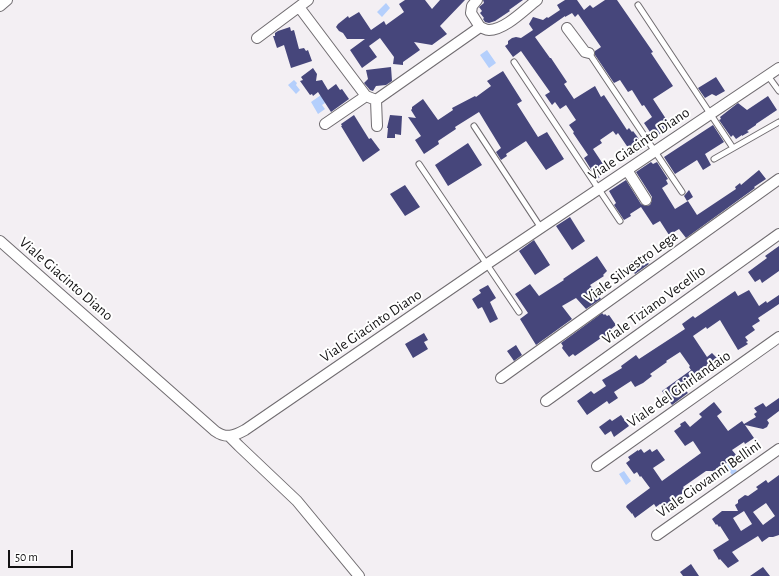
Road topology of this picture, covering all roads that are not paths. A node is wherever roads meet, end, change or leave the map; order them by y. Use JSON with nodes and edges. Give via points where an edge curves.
{"nodes":[{"id":1,"x":7,"y":0,"type":"edge"},
{"id":2,"x":308,"y":0,"type":"edge"},
{"id":3,"x":477,"y":0,"type":"edge"},
{"id":4,"x":537,"y":0,"type":"edge"},
{"id":5,"x":638,"y":5,"type":"dead end"},
{"id":6,"x":0,"y":6,"type":"edge"},
{"id":7,"x":299,"y":7,"type":"junction"},
{"id":8,"x":480,"y":27,"type":"junction"},
{"id":9,"x":568,"y":28,"type":"dead end"},
{"id":10,"x":257,"y":38,"type":"dead end"},
{"id":11,"x":582,"y":38,"type":"dead end"},
{"id":12,"x":589,"y":53,"type":"junction"},
{"id":13,"x":514,"y":62,"type":"dead end"},
{"id":14,"x":779,"y":68,"type":"edge"},
{"id":15,"x":768,"y":76,"type":"junction"},
{"id":16,"x":779,"y":91,"type":"edge"},
{"id":17,"x":371,"y":98,"type":"junction"},
{"id":18,"x":711,"y":114,"type":"junction"},
{"id":19,"x":779,"y":122,"type":"edge"},
{"id":20,"x":325,"y":124,"type":"dead end"},
{"id":21,"x":377,"y":126,"type":"dead end"},
{"id":22,"x":474,"y":126,"type":"dead end"},
{"id":23,"x":733,"y":148,"type":"junction"},
{"id":24,"x":655,"y":151,"type":"junction"},
{"id":25,"x":714,"y":159,"type":"dead end"},
{"id":26,"x":419,"y":164,"type":"dead end"},
{"id":27,"x":627,"y":170,"type":"junction"},
{"id":28,"x":779,"y":179,"type":"edge"},
{"id":29,"x":598,"y":190,"type":"junction"},
{"id":30,"x":682,"y":192,"type":"dead end"},
{"id":31,"x":646,"y":200,"type":"dead end"},
{"id":32,"x":620,"y":221,"type":"dead end"},
{"id":33,"x":541,"y":228,"type":"junction"},
{"id":34,"x":779,"y":234,"type":"edge"},
{"id":35,"x":0,"y":241,"type":"edge"},
{"id":36,"x":487,"y":264,"type":"junction"},
{"id":37,"x":519,"y":312,"type":"dead end"},
{"id":38,"x":779,"y":337,"type":"edge"},
{"id":39,"x":501,"y":378,"type":"dead end"},
{"id":40,"x":546,"y":401,"type":"dead end"},
{"id":41,"x":230,"y":436,"type":"junction"},
{"id":42,"x":779,"y":448,"type":"edge"},
{"id":43,"x":597,"y":466,"type":"dead end"},
{"id":44,"x":657,"y":535,"type":"dead end"},
{"id":45,"x":360,"y":576,"type":"edge"}],
"edges":[{"from":1,"to":6,"type":"street"},
{"from":2,"to":7,"type":"street"},
{"from":3,"to":8,"type":"street","via":[[472,6],[471,13]]},
{"from":4,"to":8,"type":"street","via":[[504,26],[488,30]]},
{"from":5,"to":18,"type":"lane"},
{"from":7,"to":10,"type":"street"},
{"from":7,"to":17,"type":"street"},
{"from":8,"to":17,"type":"street"},
{"from":9,"to":12,"type":"street","via":[[585,52]]},
{"from":11,"to":12,"type":"street"},
{"from":12,"to":24,"type":"lane"},
{"from":13,"to":29,"type":"lane"},
{"from":14,"to":15,"type":"street","name":"Viale Giacinto Diano"},
{"from":15,"to":16,"type":"lane"},
{"from":15,"to":18,"type":"street","name":"Viale Giacinto Diano"},
{"from":17,"to":20,"type":"street"},
{"from":17,"to":21,"type":"street"},
{"from":18,"to":23,"type":"lane"},
{"from":18,"to":24,"type":"street","name":"Viale Giacinto Diano"},
{"from":19,"to":23,"type":"lane"},
{"from":22,"to":33,"type":"lane"},
{"from":23,"to":25,"type":"lane"},
{"from":24,"to":27,"type":"street","name":"Viale Giacinto Diano"},
{"from":24,"to":30,"type":"lane"},
{"from":26,"to":36,"type":"lane"},
{"from":27,"to":29,"type":"street","name":"Viale Giacinto Diano"},
{"from":27,"to":31,"type":"street"},
{"from":28,"to":39,"type":"street","name":"Viale Silvestro Lega"},
{"from":29,"to":32,"type":"lane"},
{"from":29,"to":33,"type":"street","name":"Viale Giacinto Diano"},
{"from":33,"to":36,"type":"street","name":"Viale Giacinto Diano"},
{"from":34,"to":40,"type":"street","name":"Viale Tiziano Vecellio"},
{"from":35,"to":41,"type":"street","name":"Viale Giacinto Diano","via":[[215,431]]},
{"from":36,"to":37,"type":"lane"},
{"from":36,"to":41,"type":"street","name":"Viale Giacinto Diano","via":[[245,430]]},
{"from":38,"to":43,"type":"street","name":"Viale del Ghirlandaio"},
{"from":41,"to":45,"type":"street","via":[[297,501]]},
{"from":42,"to":44,"type":"street","name":"Viale Giovanni Bellini"}]}
